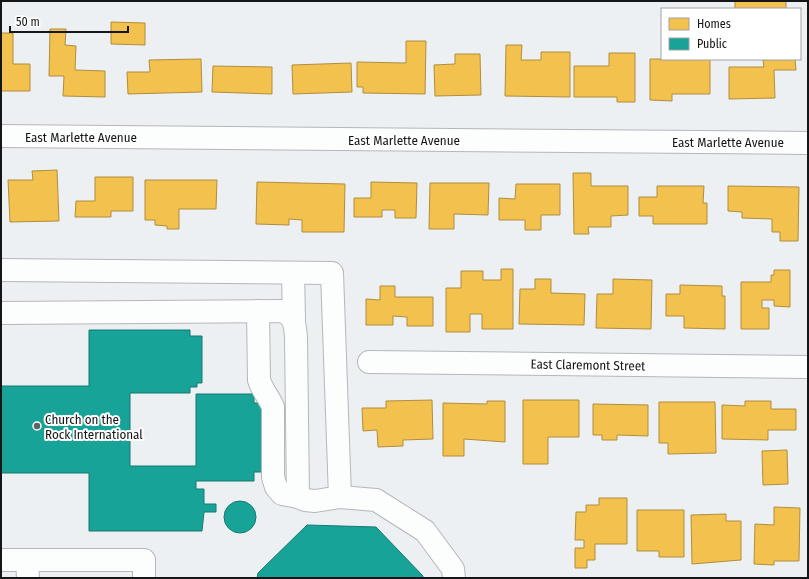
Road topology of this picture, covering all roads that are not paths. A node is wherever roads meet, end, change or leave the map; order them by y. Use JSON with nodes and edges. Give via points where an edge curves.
{"nodes":[{"id":1,"x":1,"y":136,"type":"edge"},
{"id":2,"x":808,"y":143,"type":"edge"},
{"id":3,"x":1,"y":270,"type":"edge"},
{"id":4,"x":293,"y":273,"type":"junction"},
{"id":5,"x":258,"y":311,"type":"junction"},
{"id":6,"x":1,"y":313,"type":"edge"},
{"id":7,"x":294,"y":319,"type":"junction"},
{"id":8,"x":369,"y":362,"type":"dead end"},
{"id":9,"x":808,"y":367,"type":"edge"},
{"id":10,"x":298,"y":497,"type":"junction"},
{"id":11,"x":340,"y":497,"type":"junction"},
{"id":12,"x":1,"y":560,"type":"edge"},
{"id":13,"x":27,"y":569,"type":"edge"},
{"id":14,"x":144,"y":578,"type":"edge"},
{"id":15,"x":454,"y":578,"type":"edge"}],
"edges":[{"from":1,"to":2,"type":"street","name":"East Marlette Avenue"},
{"from":3,"to":4,"type":"street"},
{"from":4,"to":7,"type":"street"},
{"from":4,"to":11,"type":"street","via":[[332,273]]},
{"from":5,"to":6,"type":"street"},
{"from":5,"to":7,"type":"street","via":[[281,310]]},
{"from":5,"to":10,"type":"street","via":[[259,380],[273,407],[273,477],[276,487],[282,494]]},
{"from":7,"to":10,"type":"street"},
{"from":8,"to":9,"type":"street","name":"East Claremont Street"},
{"from":10,"to":11,"type":"street","via":[[315,501]]},
{"from":11,"to":15,"type":"street","via":[[376,500],[425,531],[453,569]]},
{"from":12,"to":13,"type":"street"},
{"from":13,"to":14,"type":"street","via":[[144,560]]}]}
